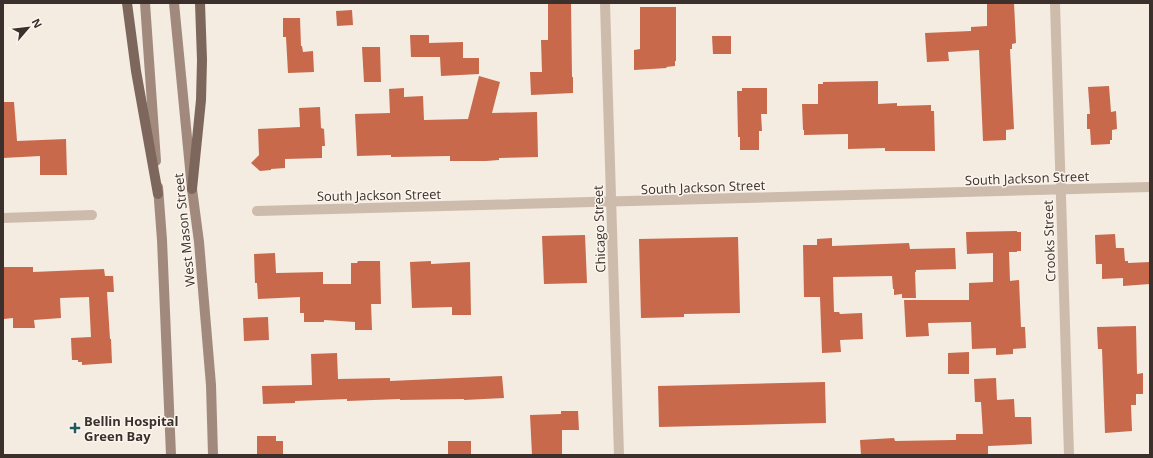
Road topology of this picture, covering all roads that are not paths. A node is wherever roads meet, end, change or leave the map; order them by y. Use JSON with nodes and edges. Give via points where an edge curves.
{"nodes":[{"id":1,"x":127,"y":3,"type":"edge"},
{"id":2,"x":145,"y":3,"type":"edge"},
{"id":3,"x":174,"y":3,"type":"edge"},
{"id":4,"x":200,"y":3,"type":"edge"},
{"id":5,"x":605,"y":3,"type":"edge"},
{"id":6,"x":1055,"y":3,"type":"edge"},
{"id":7,"x":1150,"y":187,"type":"edge"},
{"id":8,"x":192,"y":189,"type":"junction"},
{"id":9,"x":1061,"y":190,"type":"junction"},
{"id":10,"x":158,"y":194,"type":"junction"},
{"id":11,"x":611,"y":202,"type":"junction"},
{"id":12,"x":257,"y":211,"type":"dead end"},
{"id":13,"x":92,"y":215,"type":"dead end"},
{"id":14,"x":3,"y":218,"type":"edge"},
{"id":15,"x":171,"y":455,"type":"edge"},
{"id":16,"x":213,"y":455,"type":"edge"},
{"id":17,"x":619,"y":455,"type":"edge"},
{"id":18,"x":1069,"y":455,"type":"edge"}],
"edges":[{"from":1,"to":10,"type":"main road","via":[[136,71]]},
{"from":2,"to":10,"type":"main road","name":"West Mason Street"},
{"from":3,"to":8,"type":"main road","name":"West Mason Street"},
{"from":4,"to":8,"type":"main road","via":[[201,100]]},
{"from":5,"to":11,"type":"street","name":"Chicago Street"},
{"from":6,"to":9,"type":"street","name":"Crooks Street"},
{"from":7,"to":9,"type":"street","name":"South Jackson Street"},
{"from":8,"to":16,"type":"main road","name":"West Mason Street","via":[[211,384]]},
{"from":9,"to":11,"type":"street","name":"South Jackson Street"},
{"from":9,"to":18,"type":"street","name":"Crooks Street"},
{"from":10,"to":15,"type":"main road","name":"West Mason Street"},
{"from":11,"to":12,"type":"street","name":"South Jackson Street"},
{"from":11,"to":17,"type":"street","name":"Chicago Street"},
{"from":13,"to":14,"type":"street"}]}
